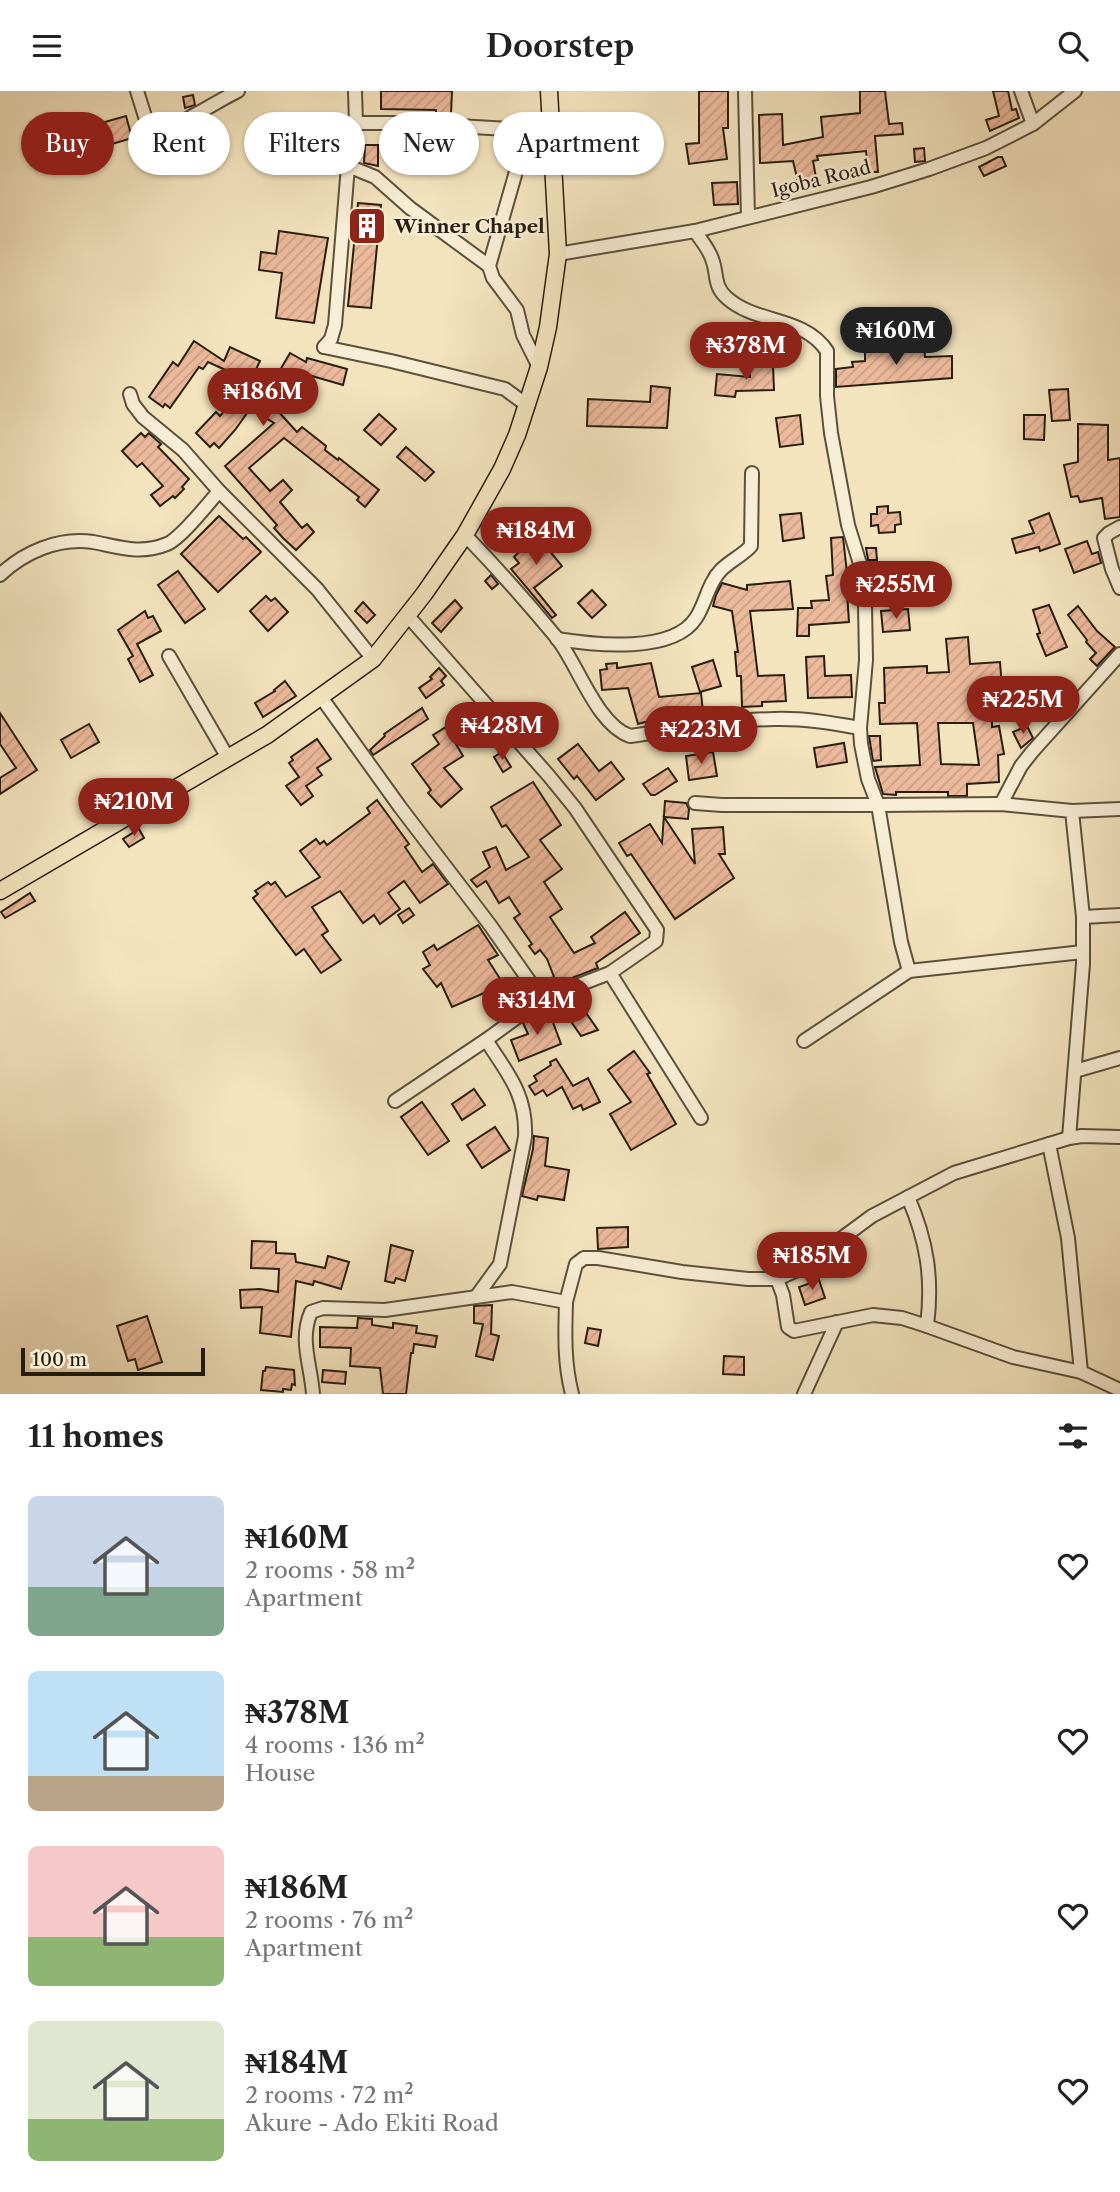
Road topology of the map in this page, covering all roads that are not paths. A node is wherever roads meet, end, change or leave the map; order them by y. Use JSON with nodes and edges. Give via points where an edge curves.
{"nodes":[{"id":1,"x":137,"y":91,"type":"edge"},
{"id":2,"x":238,"y":91,"type":"edge"},
{"id":3,"x":355,"y":91,"type":"edge"},
{"id":4,"x":549,"y":91,"type":"edge"},
{"id":5,"x":745,"y":91,"type":"edge"},
{"id":6,"x":1021,"y":91,"type":"edge"},
{"id":7,"x":1075,"y":91,"type":"edge"},
{"id":8,"x":356,"y":112,"type":"edge"},
{"id":9,"x":365,"y":123,"type":"edge"},
{"id":10,"x":1033,"y":124,"type":"junction"},
{"id":11,"x":365,"y":173,"type":"edge"},
{"id":12,"x":347,"y":175,"type":"edge"},
{"id":13,"x":748,"y":217,"type":"junction"},
{"id":14,"x":695,"y":231,"type":"junction"},
{"id":15,"x":558,"y":254,"type":"junction"},
{"id":16,"x":489,"y":266,"type":"junction"},
{"id":17,"x":539,"y":367,"type":"junction"},
{"id":18,"x":130,"y":394,"type":"dead end"},
{"id":19,"x":528,"y":405,"type":"junction"},
{"id":20,"x":752,"y":473,"type":"dead end"},
{"id":21,"x":219,"y":491,"type":"junction"},
{"id":22,"x":1120,"y":527,"type":"edge"},
{"id":23,"x":465,"y":535,"type":"junction"},
{"id":24,"x":0,"y":575,"type":"edge"},
{"id":25,"x":1120,"y":588,"type":"edge"},
{"id":26,"x":408,"y":616,"type":"junction"},
{"id":27,"x":557,"y":639,"type":"junction"},
{"id":28,"x":1120,"y":654,"type":"edge"},
{"id":29,"x":169,"y":656,"type":"dead end"},
{"id":30,"x":373,"y":659,"type":"junction"},
{"id":31,"x":321,"y":698,"type":"junction"},
{"id":32,"x":860,"y":728,"type":"junction"},
{"id":33,"x":228,"y":758,"type":"junction"},
{"id":34,"x":695,"y":803,"type":"dead end"},
{"id":35,"x":1001,"y":804,"type":"junction"},
{"id":36,"x":878,"y":805,"type":"junction"},
{"id":37,"x":1120,"y":809,"type":"edge"},
{"id":38,"x":1072,"y":811,"type":"junction"},
{"id":39,"x":0,"y":891,"type":"edge"},
{"id":40,"x":1120,"y":915,"type":"edge"},
{"id":41,"x":1083,"y":917,"type":"junction"},
{"id":42,"x":1083,"y":952,"type":"junction"},
{"id":43,"x":909,"y":971,"type":"junction"},
{"id":44,"x":610,"y":973,"type":"junction"},
{"id":45,"x":542,"y":999,"type":"junction"},
{"id":46,"x":486,"y":1040,"type":"junction"},
{"id":47,"x":804,"y":1041,"type":"dead end"},
{"id":48,"x":1120,"y":1058,"type":"edge"},
{"id":49,"x":1075,"y":1071,"type":"junction"},
{"id":50,"x":395,"y":1101,"type":"dead end"},
{"id":51,"x":701,"y":1118,"type":"dead end"},
{"id":52,"x":1120,"y":1137,"type":"edge"},
{"id":53,"x":1069,"y":1138,"type":"junction"},
{"id":54,"x":1049,"y":1144,"type":"junction"},
{"id":55,"x":908,"y":1197,"type":"junction"},
{"id":56,"x":777,"y":1279,"type":"junction"},
{"id":57,"x":476,"y":1297,"type":"junction"},
{"id":58,"x":566,"y":1302,"type":"junction"},
{"id":59,"x":837,"y":1322,"type":"junction"},
{"id":60,"x":927,"y":1326,"type":"junction"},
{"id":61,"x":1082,"y":1372,"type":"junction"},
{"id":62,"x":1120,"y":1390,"type":"edge"},
{"id":63,"x":313,"y":1394,"type":"edge"},
{"id":64,"x":572,"y":1394,"type":"edge"},
{"id":65,"x":804,"y":1394,"type":"edge"}],
"edges":[{"from":1,"to":2,"type":"street","via":[[148,126],[156,132],[168,132]]},
{"from":3,"to":8,"type":"street"},
{"from":4,"to":15,"type":"main road"},
{"from":5,"to":13,"type":"street"},
{"from":6,"to":10,"type":"street"},
{"from":7,"to":10,"type":"street","name":"Igoba Road"},
{"from":9,"to":16,"type":"street","via":[[525,130]]},
{"from":10,"to":13,"type":"street","name":"Igoba Road","via":[[929,169]]},
{"from":11,"to":16,"type":"street"},
{"from":12,"to":19,"type":"street","via":[[335,325],[324,347],[505,389]]},
{"from":13,"to":14,"type":"street","name":"Igoba Road"},
{"from":14,"to":15,"type":"street","name":"Igoba Road"},
{"from":14,"to":32,"type":"street","via":[[712,259],[715,282],[726,298],[758,316],[804,331],[827,351],[831,433],[865,604]]},
{"from":15,"to":17,"type":"main road"},
{"from":16,"to":17,"type":"street","via":[[517,310]]},
{"from":17,"to":19,"type":"main road"},
{"from":18,"to":21,"type":"street","via":[[143,417],[183,450]]},
{"from":19,"to":23,"type":"main road","via":[[502,469]]},
{"from":20,"to":27,"type":"street","via":[[751,546],[721,570],[696,619],[684,631],[651,643]]},
{"from":21,"to":24,"type":"street","via":[[168,544],[143,550],[91,542],[60,543],[36,549]]},
{"from":21,"to":30,"type":"street","via":[[317,589]]},
{"from":22,"to":25,"type":"street","via":[[1104,538]]},
{"from":23,"to":26,"type":"main road"},
{"from":23,"to":27,"type":"street"},
{"from":26,"to":30,"type":"main road"},
{"from":26,"to":44,"type":"street","via":[[575,808],[657,930],[656,941]]},
{"from":27,"to":32,"type":"street","via":[[599,708],[630,736],[708,723],[776,719]]},
{"from":28,"to":35,"type":"street","via":[[1032,752]]},
{"from":29,"to":33,"type":"street"},
{"from":30,"to":31,"type":"main road"},
{"from":31,"to":33,"type":"main road"},
{"from":31,"to":45,"type":"street"},
{"from":32,"to":36,"type":"street","via":[[864,764]]},
{"from":33,"to":39,"type":"main road"},
{"from":34,"to":36,"type":"street"},
{"from":35,"to":36,"type":"street"},
{"from":35,"to":38,"type":"street"},
{"from":36,"to":43,"type":"street"},
{"from":37,"to":38,"type":"street"},
{"from":38,"to":41,"type":"street"},
{"from":40,"to":41,"type":"street"},
{"from":41,"to":42,"type":"street"},
{"from":42,"to":43,"type":"street"},
{"from":42,"to":49,"type":"street"},
{"from":43,"to":47,"type":"street"},
{"from":44,"to":45,"type":"street"},
{"from":44,"to":51,"type":"street"},
{"from":45,"to":46,"type":"street"},
{"from":46,"to":50,"type":"street"},
{"from":46,"to":57,"type":"street","via":[[523,1101],[526,1117],[500,1264]]},
{"from":48,"to":49,"type":"street"},
{"from":49,"to":53,"type":"street"},
{"from":52,"to":53,"type":"street"},
{"from":53,"to":54,"type":"street"},
{"from":54,"to":55,"type":"street","via":[[954,1173]]},
{"from":54,"to":61,"type":"street","via":[[1068,1238]]},
{"from":55,"to":56,"type":"street","via":[[863,1222],[800,1269]]},
{"from":55,"to":60,"type":"street","via":[[921,1229],[930,1274]]},
{"from":56,"to":58,"type":"street","via":[[584,1258],[576,1264]]},
{"from":56,"to":59,"type":"street","via":[[790,1330]]},
{"from":57,"to":58,"type":"street","via":[[512,1292]]},
{"from":57,"to":63,"type":"street","via":[[385,1310],[323,1308],[311,1312],[304,1343]]},
{"from":58,"to":64,"type":"street","via":[[564,1347]]},
{"from":59,"to":60,"type":"street","via":[[873,1315]]},
{"from":59,"to":65,"type":"street"},
{"from":60,"to":61,"type":"street","via":[[1013,1357]]},
{"from":61,"to":62,"type":"street"}]}
